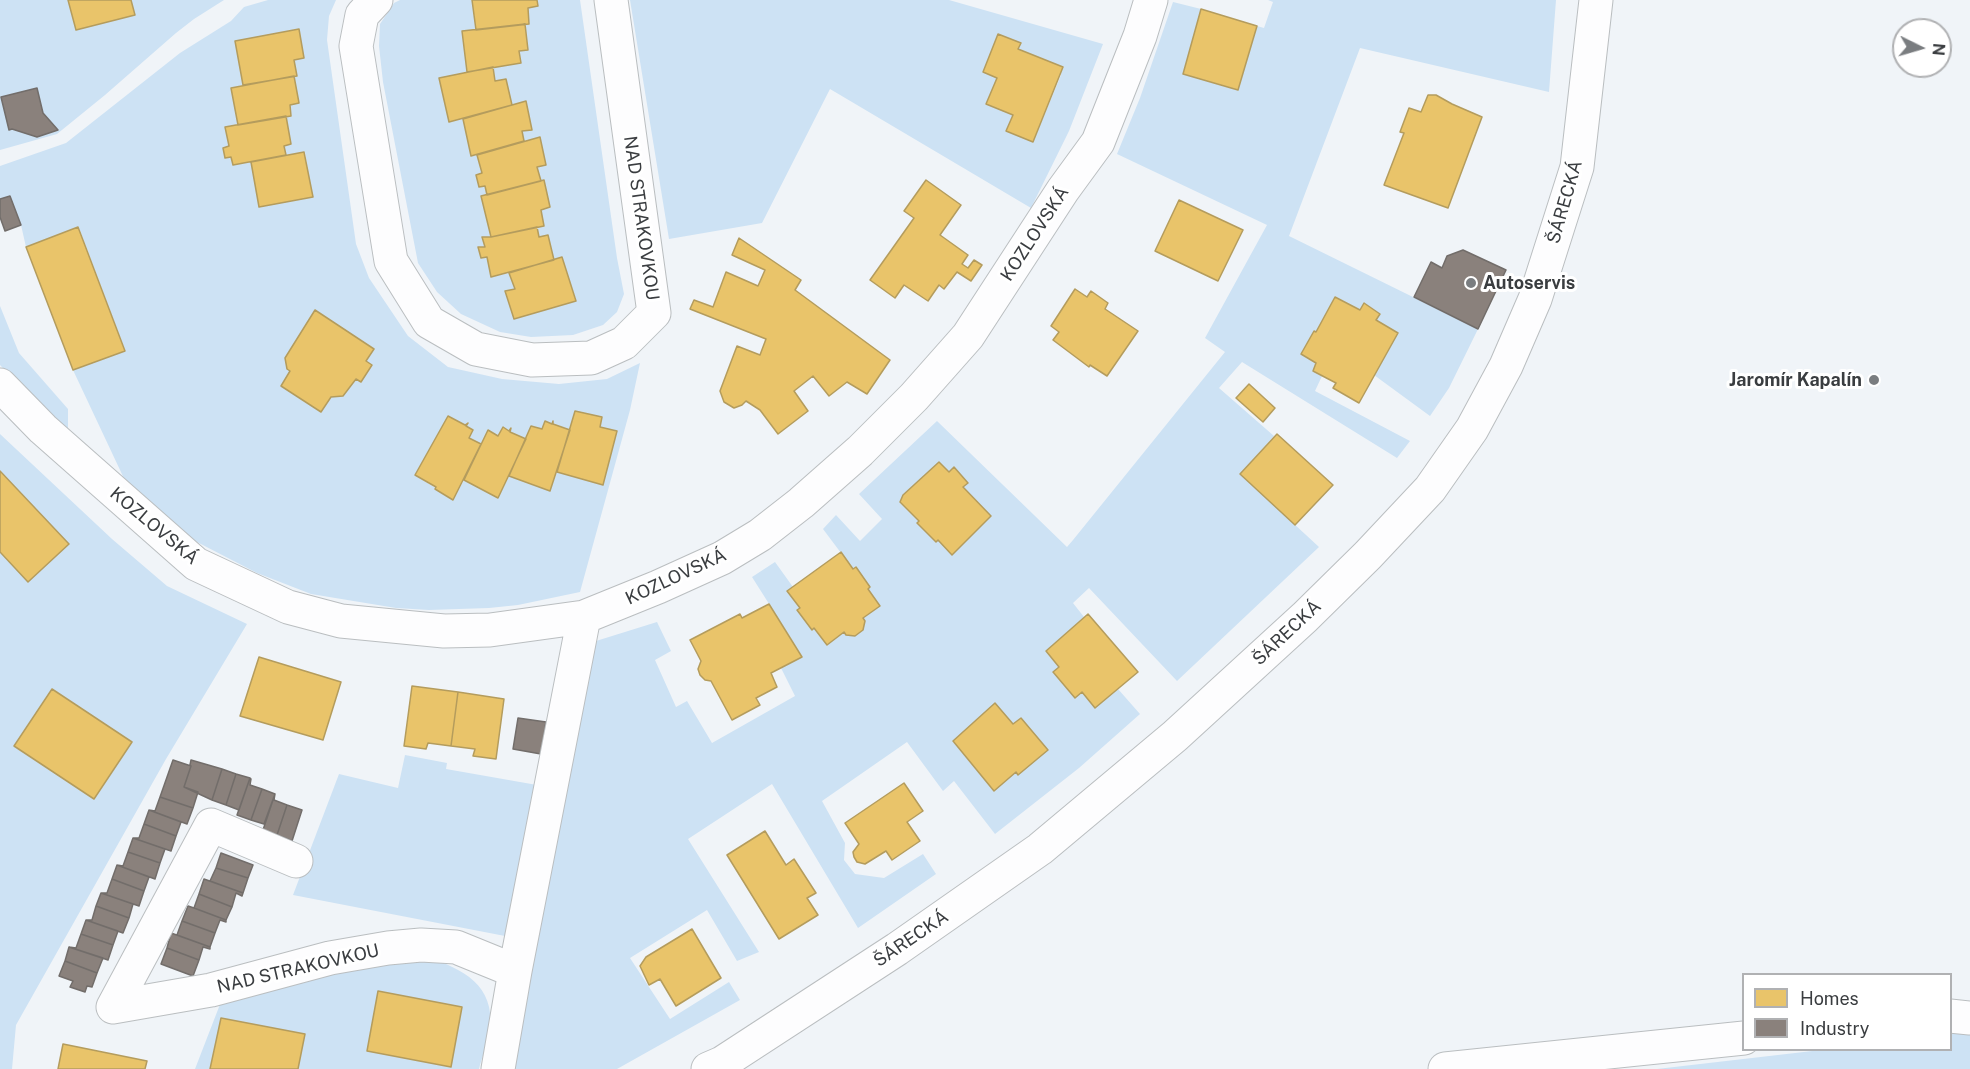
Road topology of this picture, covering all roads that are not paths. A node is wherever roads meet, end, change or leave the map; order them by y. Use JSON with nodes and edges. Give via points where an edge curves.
{"nodes":[{"id":1,"x":376,"y":0,"type":"edge"},
{"id":2,"x":611,"y":0,"type":"edge"},
{"id":3,"x":1150,"y":0,"type":"edge"},
{"id":4,"x":1596,"y":0,"type":"edge"},
{"id":5,"x":0,"y":385,"type":"edge"},
{"id":6,"x":584,"y":617,"type":"junction"},
{"id":7,"x":296,"y":861,"type":"dead end"},
{"id":8,"x":515,"y":971,"type":"junction"},
{"id":9,"x":1952,"y":1016,"type":"edge"},
{"id":10,"x":1970,"y":1018,"type":"edge"},
{"id":11,"x":1742,"y":1038,"type":"edge"},
{"id":12,"x":498,"y":1069,"type":"edge"},
{"id":13,"x":708,"y":1069,"type":"edge"},
{"id":14,"x":1445,"y":1069,"type":"edge"}],
"edges":[{"from":1,"to":2,"type":"street","name":"NAD STRAKOVKOU","via":[[362,15],[356,46],[391,261],[429,322],[476,349],[532,360],[591,358],[624,343],[654,313]]},
{"from":3,"to":6,"type":"street","name":"KOZLOVSKÁ","via":[[1140,36],[1095,148],[1063,190],[968,336],[914,397],[860,451],[760,535],[722,558]]},
{"from":4,"to":13,"type":"street","name":"ŠÁRECKÁ","via":[[1576,167],[1538,289],[1506,366],[1472,429],[1430,489],[1305,617],[1175,736],[1040,849],[897,949]]},
{"from":5,"to":6,"type":"street","name":"KOZLOVSKÁ","via":[[43,429],[196,564],[288,607],[341,621],[444,631],[490,630]]},
{"from":6,"to":8,"type":"street"},
{"from":7,"to":8,"type":"street","name":"NAD STRAKOVKOU","via":[[211,825],[113,1007],[211,990],[330,958],[421,945],[456,947]]},
{"from":8,"to":12,"type":"street"},
{"from":9,"to":10,"type":"street"},
{"from":11,"to":14,"type":"street"}]}
